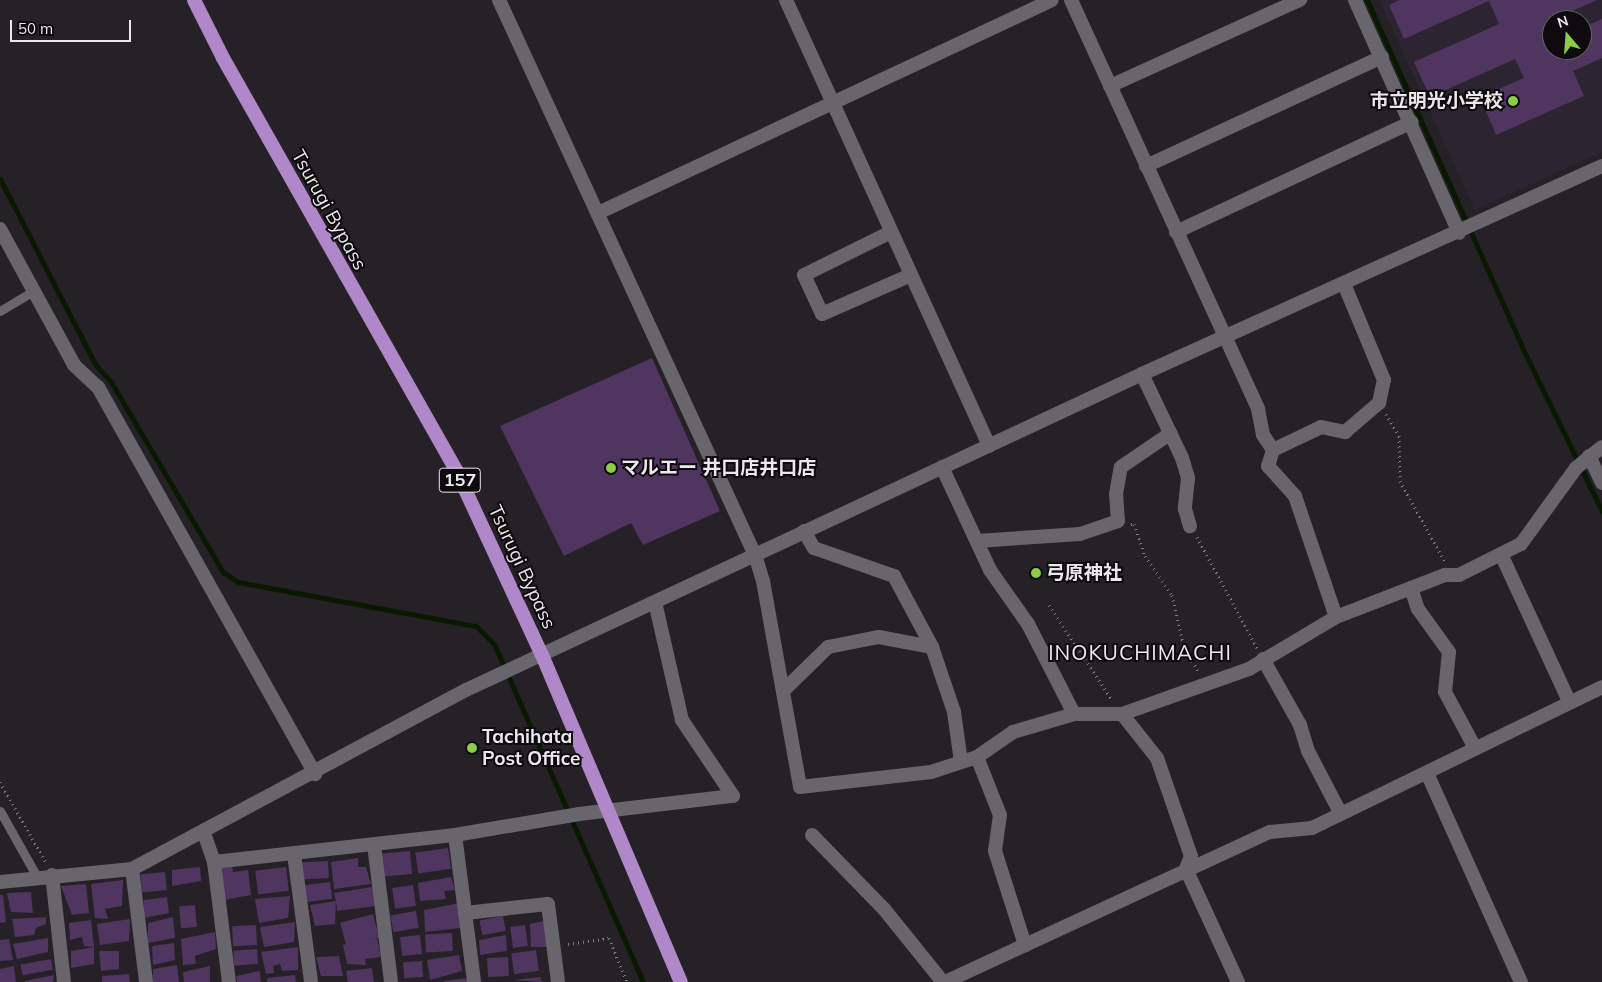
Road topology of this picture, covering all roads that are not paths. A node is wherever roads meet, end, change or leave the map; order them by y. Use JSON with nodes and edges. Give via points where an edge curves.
{"nodes":[{"id":1,"x":194,"y":0,"type":"edge"},
{"id":2,"x":499,"y":0,"type":"edge"},
{"id":3,"x":786,"y":0,"type":"edge"},
{"id":4,"x":1052,"y":0,"type":"edge"},
{"id":5,"x":1071,"y":0,"type":"edge"},
{"id":6,"x":1300,"y":0,"type":"edge"},
{"id":7,"x":1355,"y":0,"type":"edge"},
{"id":8,"x":1382,"y":58,"type":"junction"},
{"id":9,"x":1110,"y":86,"type":"junction"},
{"id":10,"x":832,"y":102,"type":"junction"},
{"id":11,"x":1412,"y":122,"type":"junction"},
{"id":12,"x":1146,"y":166,"type":"junction"},
{"id":13,"x":1602,"y":166,"type":"edge"},
{"id":14,"x":598,"y":213,"type":"junction"},
{"id":15,"x":0,"y":229,"type":"edge"},
{"id":16,"x":1466,"y":229,"type":"junction"},
{"id":17,"x":891,"y":232,"type":"junction"},
{"id":18,"x":1176,"y":232,"type":"junction"},
{"id":19,"x":911,"y":275,"type":"junction"},
{"id":20,"x":1344,"y":284,"type":"junction"},
{"id":21,"x":34,"y":291,"type":"junction"},
{"id":22,"x":0,"y":310,"type":"edge"},
{"id":23,"x":1226,"y":338,"type":"junction"},
{"id":24,"x":1142,"y":374,"type":"junction"},
{"id":25,"x":1171,"y":433,"type":"junction"},
{"id":26,"x":989,"y":446,"type":"junction"},
{"id":27,"x":1602,"y":447,"type":"edge"},
{"id":28,"x":1273,"y":450,"type":"junction"},
{"id":29,"x":1584,"y":461,"type":"junction"},
{"id":30,"x":942,"y":467,"type":"junction"},
{"id":31,"x":1602,"y":484,"type":"edge"},
{"id":32,"x":1190,"y":526,"type":"road end"},
{"id":33,"x":804,"y":531,"type":"junction"},
{"id":34,"x":977,"y":541,"type":"junction"},
{"id":35,"x":755,"y":554,"type":"junction"},
{"id":36,"x":1501,"y":554,"type":"junction"},
{"id":37,"x":1411,"y":588,"type":"junction"},
{"id":38,"x":655,"y":602,"type":"junction"},
{"id":39,"x":1336,"y":617,"type":"junction"},
{"id":40,"x":932,"y":648,"type":"junction"},
{"id":41,"x":542,"y":656,"type":"junction"},
{"id":42,"x":1263,"y":659,"type":"junction"},
{"id":43,"x":1602,"y":687,"type":"edge"},
{"id":44,"x":784,"y":690,"type":"junction"},
{"id":45,"x":1569,"y":701,"type":"junction"},
{"id":46,"x":1074,"y":714,"type":"junction"},
{"id":47,"x":1122,"y":714,"type":"junction"},
{"id":48,"x":1475,"y":748,"type":"junction"},
{"id":49,"x":977,"y":757,"type":"junction"},
{"id":50,"x":961,"y":762,"type":"junction"},
{"id":51,"x":1428,"y":773,"type":"junction"},
{"id":52,"x":315,"y":774,"type":"junction"},
{"id":53,"x":0,"y":811,"type":"edge"},
{"id":54,"x":608,"y":812,"type":"junction"},
{"id":55,"x":1342,"y":814,"type":"junction"},
{"id":56,"x":204,"y":833,"type":"junction"},
{"id":57,"x":812,"y":834,"type":"dead end"},
{"id":58,"x":455,"y":835,"type":"junction"},
{"id":59,"x":374,"y":844,"type":"junction"},
{"id":60,"x":294,"y":854,"type":"junction"},
{"id":61,"x":214,"y":862,"type":"junction"},
{"id":62,"x":132,"y":869,"type":"junction"},
{"id":63,"x":1186,"y":869,"type":"junction"},
{"id":64,"x":52,"y":875,"type":"junction"},
{"id":65,"x":37,"y":877,"type":"junction"},
{"id":66,"x":0,"y":882,"type":"edge"},
{"id":67,"x":465,"y":913,"type":"junction"},
{"id":68,"x":1025,"y":945,"type":"junction"},
{"id":69,"x":64,"y":982,"type":"edge"},
{"id":70,"x":146,"y":982,"type":"edge"},
{"id":71,"x":229,"y":982,"type":"edge"},
{"id":72,"x":311,"y":982,"type":"edge"},
{"id":73,"x":391,"y":982,"type":"edge"},
{"id":74,"x":474,"y":982,"type":"edge"},
{"id":75,"x":558,"y":982,"type":"edge"},
{"id":76,"x":681,"y":982,"type":"edge"},
{"id":77,"x":944,"y":982,"type":"edge"},
{"id":78,"x":1238,"y":982,"type":"edge"},
{"id":79,"x":1521,"y":982,"type":"edge"}],
"edges":[{"from":1,"to":41,"type":"highway","name":"Tsurugi Bypass","number":"157","via":[[228,67],[456,470]]},
{"from":2,"to":14,"type":"street"},
{"from":3,"to":10,"type":"street"},
{"from":4,"to":10,"type":"street"},
{"from":5,"to":9,"type":"street"},
{"from":6,"to":9,"type":"street"},
{"from":7,"to":8,"type":"street"},
{"from":8,"to":11,"type":"street"},
{"from":8,"to":12,"type":"street"},
{"from":9,"to":12,"type":"street"},
{"from":10,"to":14,"type":"street"},
{"from":10,"to":17,"type":"street"},
{"from":11,"to":16,"type":"street"},
{"from":11,"to":18,"type":"street"},
{"from":12,"to":18,"type":"street"},
{"from":13,"to":16,"type":"street"},
{"from":14,"to":35,"type":"street"},
{"from":15,"to":21,"type":"street"},
{"from":16,"to":20,"type":"street"},
{"from":17,"to":19,"type":"street"},
{"from":17,"to":19,"type":"street","via":[[804,275],[818,306],[822,314]]},
{"from":18,"to":23,"type":"street"},
{"from":19,"to":26,"type":"street"},
{"from":20,"to":23,"type":"street"},
{"from":20,"to":28,"type":"street","via":[[1384,380],[1379,403],[1345,432],[1321,427]]},
{"from":21,"to":22,"type":"lane"},
{"from":21,"to":52,"type":"street","via":[[74,365],[98,387]]},
{"from":23,"to":24,"type":"street"},
{"from":23,"to":28,"type":"street","via":[[1258,409],[1263,435]]},
{"from":24,"to":25,"type":"street"},
{"from":24,"to":26,"type":"street"},
{"from":25,"to":32,"type":"street","via":[[1188,478],[1185,509]]},
{"from":25,"to":34,"type":"street","via":[[1121,467],[1116,494],[1118,521],[1080,534]]},
{"from":26,"to":30,"type":"street"},
{"from":27,"to":29,"type":"street"},
{"from":28,"to":39,"type":"street","via":[[1268,466],[1295,496],[1314,560]]},
{"from":29,"to":31,"type":"street"},
{"from":29,"to":36,"type":"street","via":[[1521,544]]},
{"from":30,"to":33,"type":"street"},
{"from":30,"to":34,"type":"street"},
{"from":33,"to":35,"type":"street"},
{"from":33,"to":40,"type":"street","via":[[814,548],[894,576]]},
{"from":34,"to":46,"type":"street","via":[[990,570],[1028,624]]},
{"from":35,"to":38,"type":"street"},
{"from":35,"to":44,"type":"street"},
{"from":36,"to":37,"type":"street","via":[[1459,575],[1445,575]]},
{"from":36,"to":45,"type":"street"},
{"from":37,"to":39,"type":"street"},
{"from":37,"to":48,"type":"street","via":[[1418,609],[1449,652],[1445,692]]},
{"from":38,"to":41,"type":"street"},
{"from":38,"to":54,"type":"street","via":[[682,720],[733,796]]},
{"from":39,"to":42,"type":"street"},
{"from":40,"to":44,"type":"street","via":[[878,637],[828,647]]},
{"from":40,"to":50,"type":"street","via":[[954,712]]},
{"from":41,"to":52,"type":"street"},
{"from":41,"to":54,"type":"highway","name":"Tsurugi Bypass","number":"157"},
{"from":42,"to":47,"type":"street","via":[[1249,669]]},
{"from":42,"to":55,"type":"street","via":[[1300,725],[1308,751]]},
{"from":43,"to":45,"type":"street"},
{"from":44,"to":50,"type":"street","via":[[800,787],[931,772]]},
{"from":45,"to":48,"type":"street"},
{"from":46,"to":47,"type":"street"},
{"from":46,"to":49,"type":"street","via":[[1013,732]]},
{"from":47,"to":63,"type":"street","via":[[1157,758],[1190,856]]},
{"from":48,"to":51,"type":"street"},
{"from":49,"to":50,"type":"street"},
{"from":49,"to":68,"type":"street","via":[[1000,815],[995,851]]},
{"from":51,"to":55,"type":"street"},
{"from":51,"to":79,"type":"street"},
{"from":52,"to":56,"type":"street"},
{"from":53,"to":65,"type":"lane"},
{"from":54,"to":58,"type":"street"},
{"from":54,"to":76,"type":"highway","name":"Tsurugi Bypass","number":"157"},
{"from":55,"to":63,"type":"street","via":[[1312,828],[1270,832]]},
{"from":56,"to":61,"type":"street"},
{"from":56,"to":62,"type":"street"},
{"from":57,"to":77,"type":"street","via":[[884,909]]},
{"from":58,"to":59,"type":"street"},
{"from":58,"to":67,"type":"street"},
{"from":59,"to":60,"type":"street"},
{"from":59,"to":73,"type":"street"},
{"from":60,"to":61,"type":"street"},
{"from":60,"to":72,"type":"street"},
{"from":61,"to":71,"type":"street"},
{"from":62,"to":64,"type":"street"},
{"from":62,"to":70,"type":"street"},
{"from":63,"to":68,"type":"street"},
{"from":63,"to":78,"type":"street"},
{"from":64,"to":65,"type":"street"},
{"from":64,"to":69,"type":"street"},
{"from":65,"to":66,"type":"street"},
{"from":67,"to":74,"type":"street"},
{"from":67,"to":75,"type":"street","via":[[548,904]]},
{"from":68,"to":77,"type":"street"}]}
